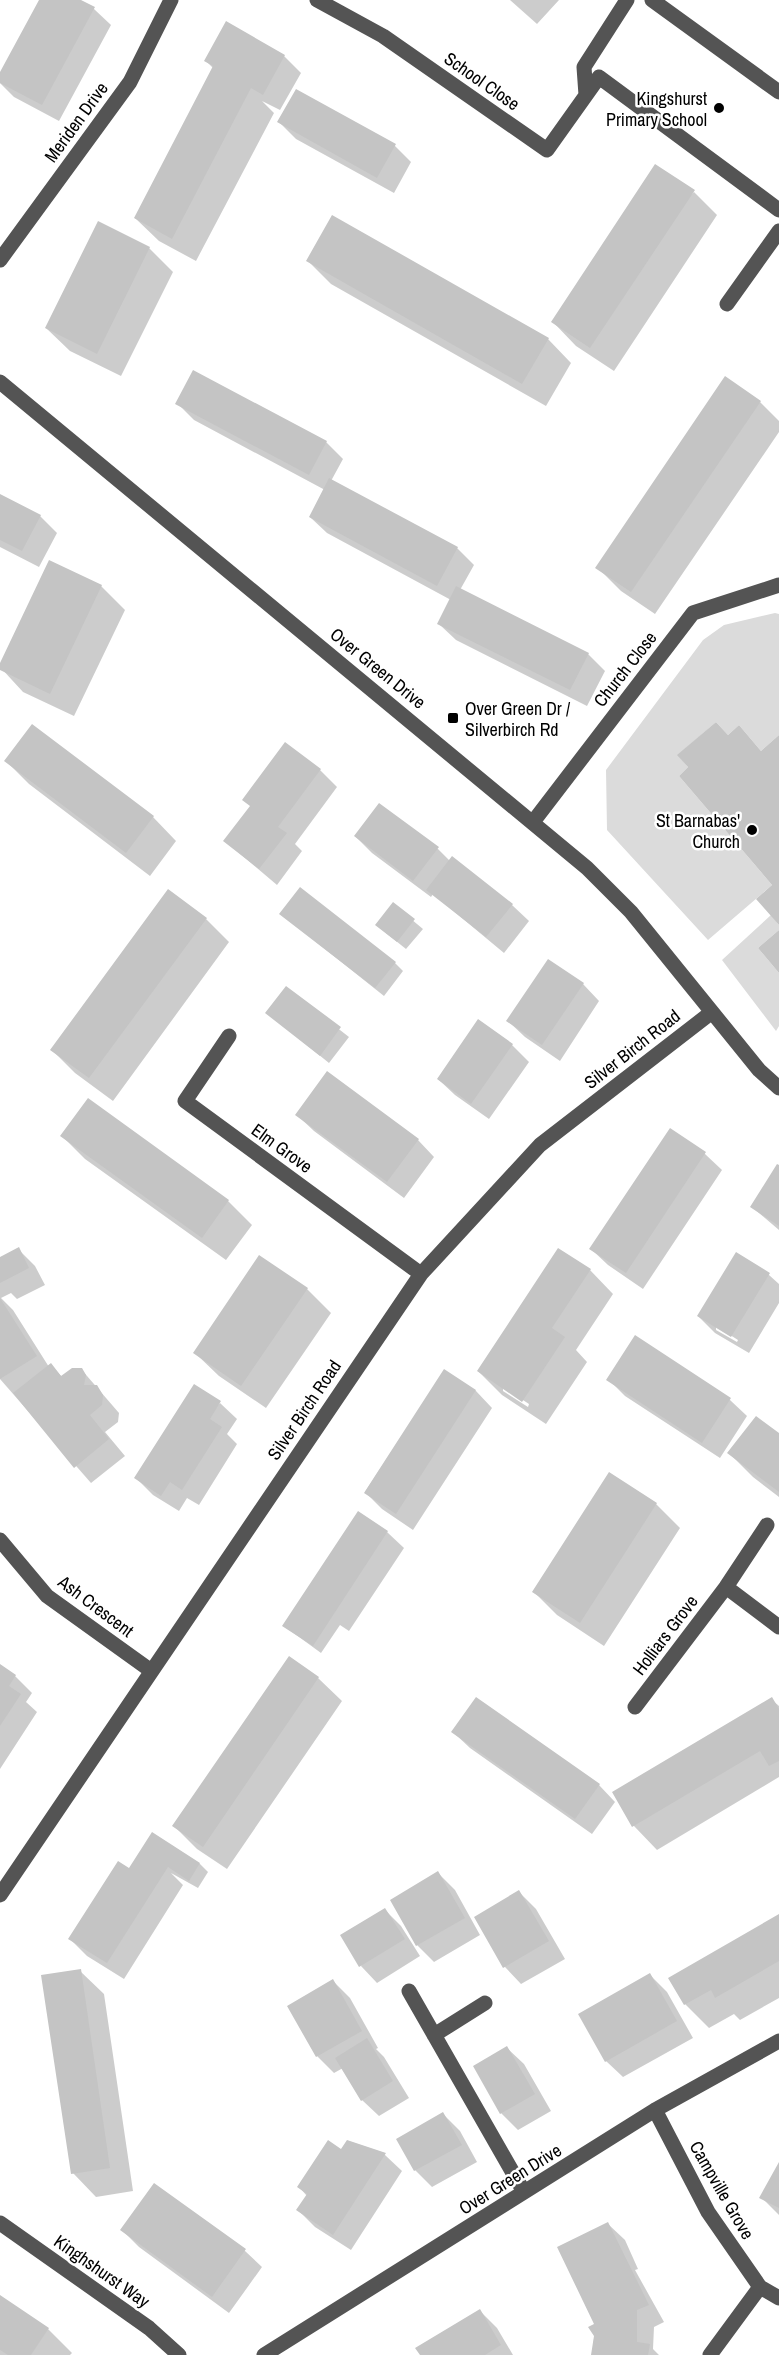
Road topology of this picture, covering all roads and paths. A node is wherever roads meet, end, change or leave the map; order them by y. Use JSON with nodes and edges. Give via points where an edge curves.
{"nodes":[{"id":1,"x":171,"y":0,"type":"edge"},
{"id":2,"x":317,"y":0,"type":"edge"},
{"id":3,"x":627,"y":0,"type":"edge"},
{"id":4,"x":652,"y":0,"type":"edge"},
{"id":5,"x":779,"y":92,"type":"edge"},
{"id":6,"x":586,"y":95,"type":"junction"},
{"id":7,"x":779,"y":210,"type":"edge"},
{"id":8,"x":779,"y":231,"type":"edge"},
{"id":9,"x":0,"y":260,"type":"edge"},
{"id":10,"x":727,"y":304,"type":"dead end"},
{"id":11,"x":0,"y":382,"type":"edge"},
{"id":12,"x":779,"y":585,"type":"edge"},
{"id":13,"x":533,"y":822,"type":"junction"},
{"id":14,"x":712,"y":1012,"type":"junction"},
{"id":15,"x":229,"y":1036,"type":"dead end"},
{"id":16,"x":779,"y":1088,"type":"edge"},
{"id":17,"x":421,"y":1274,"type":"junction"},
{"id":18,"x":767,"y":1525,"type":"dead end"},
{"id":19,"x":0,"y":1540,"type":"edge"},
{"id":20,"x":726,"y":1587,"type":"junction"},
{"id":21,"x":779,"y":1627,"type":"edge"},
{"id":22,"x":150,"y":1670,"type":"junction"},
{"id":23,"x":635,"y":1707,"type":"dead end"},
{"id":24,"x":0,"y":1895,"type":"edge"},
{"id":25,"x":408,"y":1991,"type":"dead end"},
{"id":26,"x":485,"y":2003,"type":"dead end"},
{"id":27,"x":434,"y":2035,"type":"junction"},
{"id":28,"x":779,"y":2041,"type":"edge"},
{"id":29,"x":655,"y":2110,"type":"junction"},
{"id":30,"x":524,"y":2192,"type":"junction"},
{"id":31,"x":0,"y":2223,"type":"edge"},
{"id":32,"x":760,"y":2288,"type":"junction"},
{"id":33,"x":779,"y":2298,"type":"edge"},
{"id":34,"x":179,"y":2355,"type":"edge"},
{"id":35,"x":264,"y":2355,"type":"edge"},
{"id":36,"x":710,"y":2355,"type":"edge"}],
"edges":[{"from":1,"to":9,"type":"street","name":"Meriden Drive","via":[[130,82]]},
{"from":2,"to":6,"type":"street","name":"School Close","via":[[383,36],[548,150]]},
{"from":3,"to":6,"type":"street","via":[[584,67]]},
{"from":4,"to":5,"type":"street"},
{"from":6,"to":7,"type":"street","name":"School Close","via":[[599,77]]},
{"from":8,"to":10,"type":"street"},
{"from":11,"to":13,"type":"street","name":"Over Green Drive"},
{"from":12,"to":13,"type":"street","name":"Church Close","via":[[693,613]]},
{"from":13,"to":14,"type":"street","name":"Over Green Drive","via":[[631,912]]},
{"from":14,"to":16,"type":"street","name":"Over Green Drive","via":[[759,1070]]},
{"from":14,"to":17,"type":"street","name":"Silver Birch Road","via":[[540,1145]]},
{"from":15,"to":17,"type":"street","name":"Elm Grove","via":[[185,1101]]},
{"from":17,"to":22,"type":"street","name":"Silver Birch Road"},
{"from":18,"to":20,"type":"street","name":"Holliars Grove"},
{"from":19,"to":22,"type":"street","name":"Ash Crescent","via":[[47,1596]]},
{"from":20,"to":21,"type":"street"},
{"from":20,"to":23,"type":"street","name":"Holliars Grove"},
{"from":22,"to":24,"type":"street","name":"Silver Birch Road"},
{"from":25,"to":27,"type":"street"},
{"from":26,"to":27,"type":"street"},
{"from":27,"to":30,"type":"street"},
{"from":28,"to":29,"type":"street","name":"Over Green Drive"},
{"from":29,"to":30,"type":"street","name":"Over Green Drive"},
{"from":29,"to":32,"type":"street","name":"Campville Grove","via":[[708,2212]]},
{"from":30,"to":35,"type":"street","name":"Over Green Drive"},
{"from":31,"to":34,"type":"street","name":"Kinghshurst Way","via":[[149,2328]]},
{"from":32,"to":33,"type":"street","name":"Campville Grove"},
{"from":32,"to":36,"type":"street"}]}
